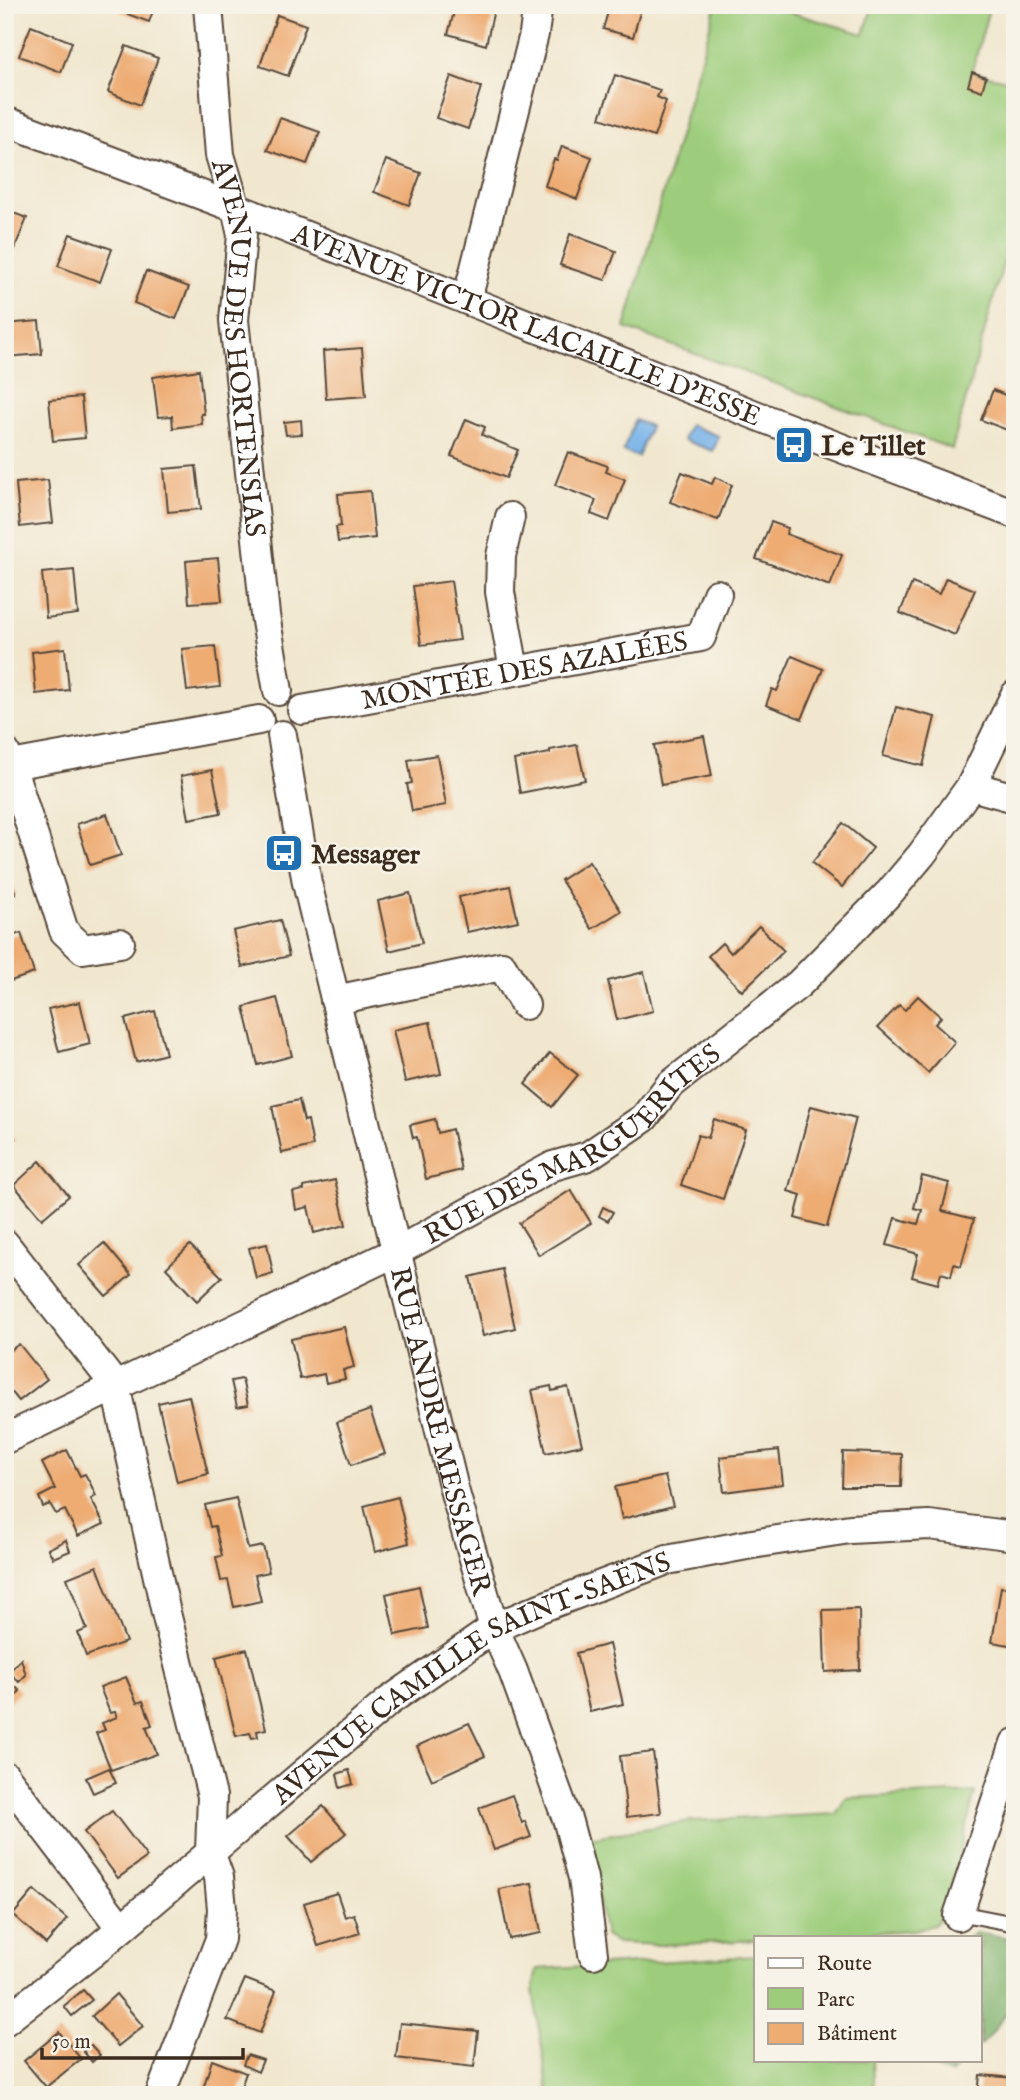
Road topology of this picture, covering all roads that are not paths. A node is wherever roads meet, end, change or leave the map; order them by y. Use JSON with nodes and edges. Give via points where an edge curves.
{"nodes":[{"id":1,"x":208,"y":5,"type":"edge"},
{"id":2,"x":538,"y":5,"type":"edge"},
{"id":3,"x":5,"y":121,"type":"edge"},
{"id":4,"x":236,"y":208,"type":"junction"},
{"id":5,"x":273,"y":222,"type":"junction"},
{"id":6,"x":242,"y":235,"type":"junction"},
{"id":7,"x":467,"y":300,"type":"junction"},
{"id":8,"x":1014,"y":515,"type":"edge"},
{"id":9,"x":510,"y":517,"type":"dead end"},
{"id":10,"x":717,"y":594,"type":"dead end"},
{"id":11,"x":514,"y":670,"type":"junction"},
{"id":12,"x":278,"y":691,"type":"junction"},
{"id":13,"x":1015,"y":695,"type":"edge"},
{"id":14,"x":302,"y":710,"type":"junction"},
{"id":15,"x":270,"y":727,"type":"junction"},
{"id":16,"x":8,"y":758,"type":"edge"},
{"id":17,"x":971,"y":786,"type":"junction"},
{"id":18,"x":1015,"y":798,"type":"edge"},
{"id":19,"x":120,"y":943,"type":"dead end"},
{"id":20,"x":335,"y":1000,"type":"junction"},
{"id":21,"x":525,"y":1005,"type":"dead end"},
{"id":22,"x":5,"y":1244,"type":"edge"},
{"id":23,"x":396,"y":1252,"type":"junction"},
{"id":24,"x":115,"y":1385,"type":"junction"},
{"id":25,"x":5,"y":1439,"type":"edge"},
{"id":26,"x":1015,"y":1536,"type":"edge"},
{"id":27,"x":494,"y":1628,"type":"junction"},
{"id":28,"x":1015,"y":1743,"type":"edge"},
{"id":29,"x":5,"y":1776,"type":"edge"},
{"id":30,"x":212,"y":1796,"type":"junction"},
{"id":31,"x":249,"y":1820,"type":"junction"},
{"id":32,"x":210,"y":1852,"type":"junction"},
{"id":33,"x":958,"y":1916,"type":"joint"},
{"id":34,"x":1015,"y":1924,"type":"edge"},
{"id":35,"x":121,"y":1928,"type":"junction"},
{"id":36,"x":593,"y":1954,"type":"dead end"},
{"id":37,"x":5,"y":2021,"type":"edge"},
{"id":38,"x":160,"y":2095,"type":"edge"}],
"edges":[{"from":1,"to":4,"type":"street","name":"AVENUE DES HORTENSIAS","via":[[220,155]]},
{"from":2,"to":7,"type":"street"},
{"from":3,"to":4,"type":"street","name":"AVENUE VICTOR LACAILLE D'ESSE"},
{"from":4,"to":5,"type":"street","name":"AVENUE VICTOR LACAILLE D'ESSE"},
{"from":4,"to":6,"type":"street","name":"AVENUE DES HORTENSIAS"},
{"from":5,"to":6,"type":"street","name":"AVENUE VICTOR LACAILLE D'ESSE"},
{"from":5,"to":7,"type":"street","name":"AVENUE VICTOR LACAILLE D'ESSE"},
{"from":6,"to":12,"type":"street","name":"AVENUE DES HORTENSIAS","via":[[234,320],[265,615]]},
{"from":7,"to":8,"type":"street","name":"AVENUE VICTOR LACAILLE D'ESSE"},
{"from":9,"to":11,"type":"street","via":[[501,556],[500,592]]},
{"from":10,"to":11,"type":"street","name":"MONTÉE DES AZALÉES","via":[[701,637]]},
{"from":11,"to":14,"type":"street","name":"MONTÉE DES AZALÉES"},
{"from":12,"to":14,"type":"street","via":[[294,695]]},
{"from":12,"to":15,"type":"street","via":[[265,696],[258,706]]},
{"from":13,"to":17,"type":"street","name":"RUE DES MARGUERITES"},
{"from":14,"to":15,"type":"street","via":[[297,727],[290,732]]},
{"from":15,"to":16,"type":"street"},
{"from":15,"to":20,"type":"street","name":"RUE ANDRÉ MESSAGER"},
{"from":16,"to":19,"type":"street","via":[[64,931],[83,949]]},
{"from":17,"to":18,"type":"street"},
{"from":17,"to":23,"type":"street","name":"RUE DES MARGUERITES","via":[[890,892],[799,984],[669,1086],[644,1118],[588,1156],[552,1166]]},
{"from":20,"to":21,"type":"street","via":[[502,966]]},
{"from":20,"to":23,"type":"street","name":"RUE ANDRÉ MESSAGER"},
{"from":22,"to":24,"type":"street"},
{"from":23,"to":24,"type":"street","name":"RUE DES MARGUERITES"},
{"from":23,"to":27,"type":"street","name":"RUE ANDRÉ MESSAGER","via":[[455,1493]]},
{"from":24,"to":25,"type":"street","name":"RUE DES MARGUERITES"},
{"from":24,"to":30,"type":"street"},
{"from":26,"to":27,"type":"street","name":"AVENUE CAMILLE SAINT-SAËNS","via":[[929,1525],[850,1529],[752,1544],[667,1560]]},
{"from":27,"to":31,"type":"street","name":"AVENUE CAMILLE SAINT-SAËNS","via":[[389,1700]]},
{"from":27,"to":36,"type":"street","name":"RUE ANDRÉ MESSAGER","via":[[568,1822],[583,1878]]},
{"from":28,"to":33,"type":"street"},
{"from":29,"to":35,"type":"street"},
{"from":30,"to":31,"type":"street"},
{"from":30,"to":32,"type":"street"},
{"from":31,"to":32,"type":"street","name":"AVENUE CAMILLE SAINT-SAËNS"},
{"from":32,"to":35,"type":"street","name":"AVENUE CAMILLE SAINT-SAËNS"},
{"from":32,"to":38,"type":"street","via":[[219,1877],[220,1939]]},
{"from":33,"to":34,"type":"lane"},
{"from":35,"to":37,"type":"street","name":"AVENUE CAMILLE SAINT-SAËNS"}]}
